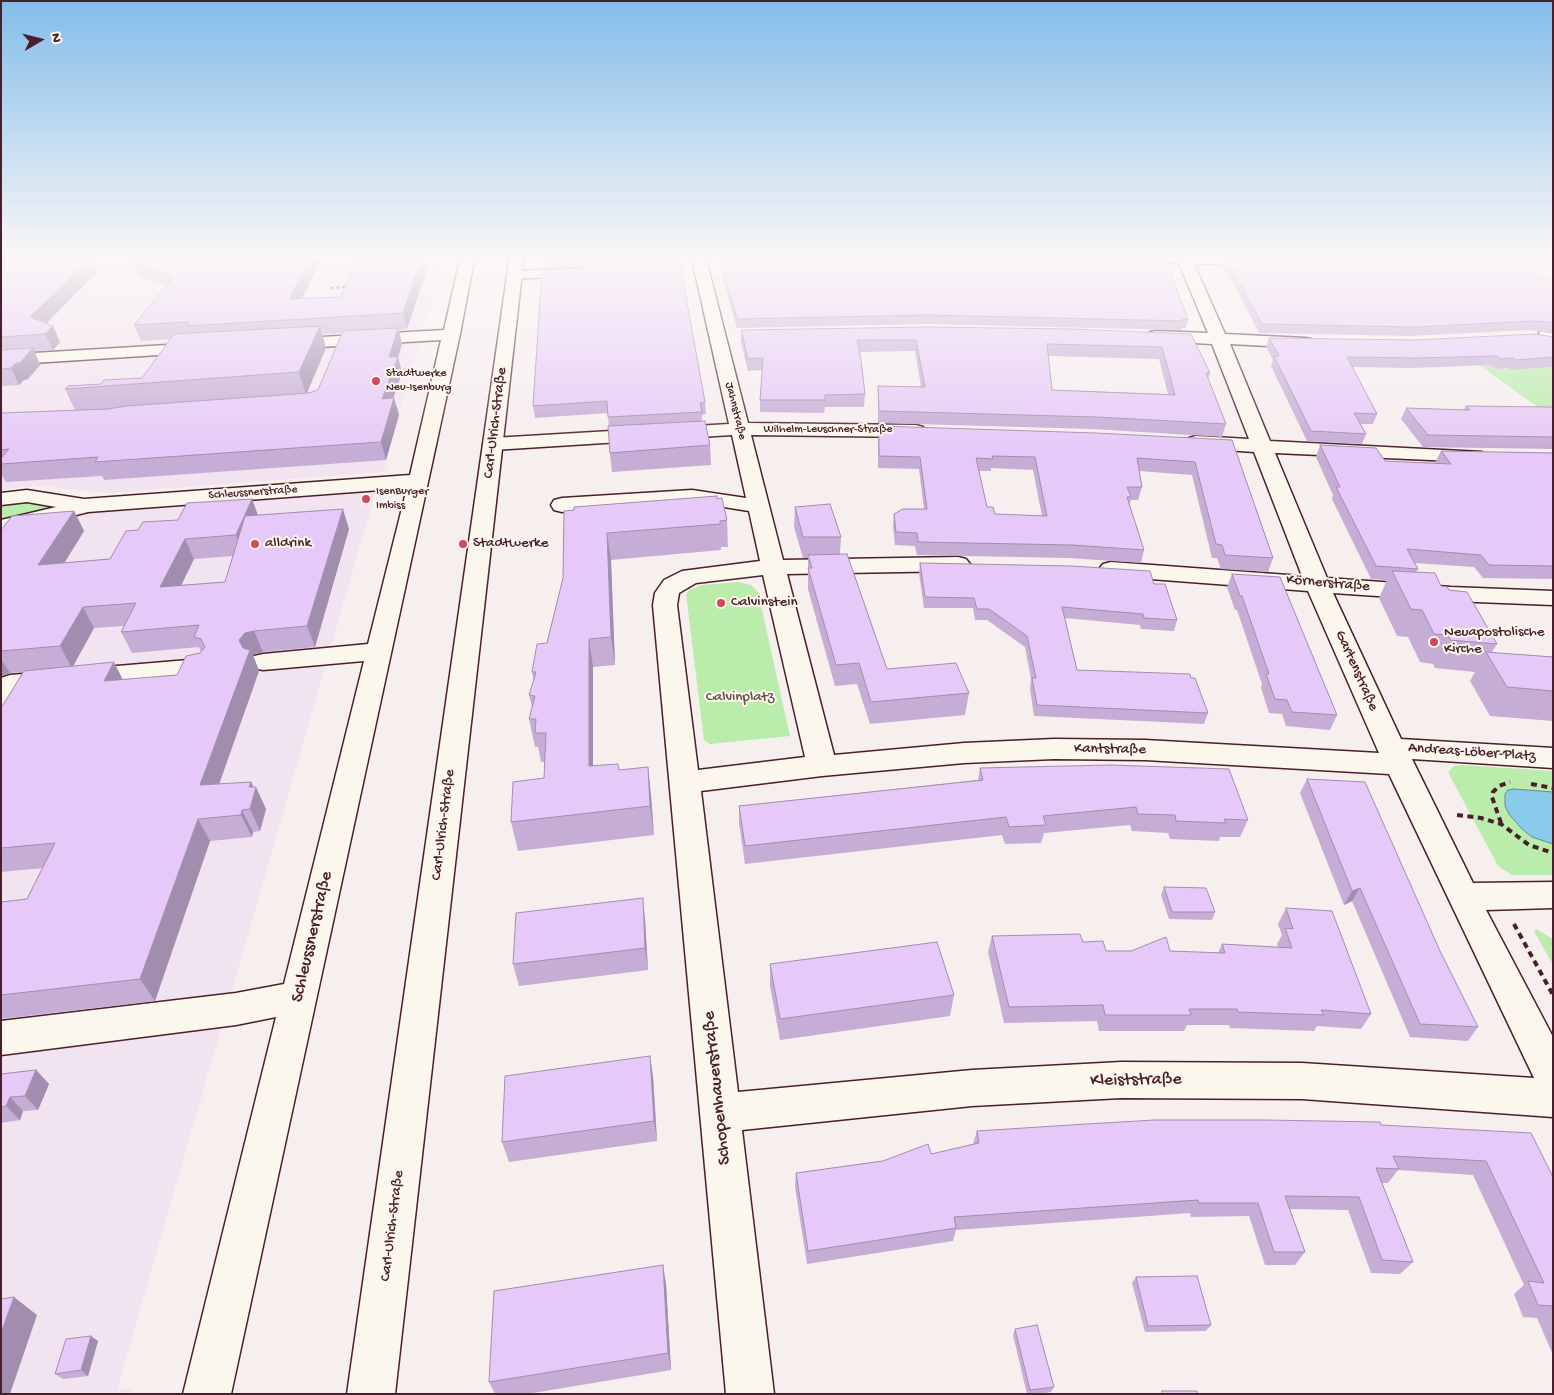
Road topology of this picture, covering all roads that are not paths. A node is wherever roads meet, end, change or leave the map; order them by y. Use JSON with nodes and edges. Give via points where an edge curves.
{"nodes":[{"id":1,"x":455,"y":320,"type":"edge"},
{"id":2,"x":508,"y":320,"type":"edge"},
{"id":3,"x":713,"y":320,"type":"edge"},
{"id":4,"x":1211,"y":320,"type":"edge"},
{"id":5,"x":1553,"y":320,"type":"edge"},
{"id":6,"x":452,"y":334,"type":"junction"},
{"id":7,"x":737,"y":334,"type":"dead end"},
{"id":8,"x":717,"y":335,"type":"junction"},
{"id":9,"x":1141,"y":335,"type":"edge"},
{"id":10,"x":1543,"y":338,"type":"edge"},
{"id":11,"x":1219,"y":339,"type":"junction"},
{"id":12,"x":1321,"y":343,"type":"edge"},
{"id":13,"x":271,"y":344,"type":"edge"},
{"id":14,"x":212,"y":348,"type":"edge"},
{"id":15,"x":1,"y":360,"type":"edge"},
{"id":16,"x":740,"y":429,"type":"junction"},
{"id":17,"x":938,"y":431,"type":"edge"},
{"id":18,"x":1177,"y":441,"type":"edge"},
{"id":19,"x":493,"y":444,"type":"junction"},
{"id":20,"x":1262,"y":447,"type":"junction"},
{"id":21,"x":1494,"y":456,"type":"edge"},
{"id":22,"x":419,"y":481,"type":"junction"},
{"id":23,"x":1,"y":499,"type":"edge"},
{"id":24,"x":88,"y":505,"type":"junction"},
{"id":25,"x":562,"y":505,"type":"dead end"},
{"id":26,"x":758,"y":506,"type":"junction"},
{"id":27,"x":1,"y":528,"type":"edge"},
{"id":28,"x":976,"y":564,"type":"edge"},
{"id":29,"x":773,"y":567,"type":"junction"},
{"id":30,"x":1087,"y":568,"type":"edge"},
{"id":31,"x":1317,"y":583,"type":"junction"},
{"id":32,"x":1553,"y":598,"type":"edge"},
{"id":33,"x":379,"y":651,"type":"junction"},
{"id":34,"x":263,"y":662,"type":"dead end"},
{"id":35,"x":200,"y":667,"type":"edge"},
{"id":36,"x":1,"y":697,"type":"edge"},
{"id":37,"x":1394,"y":756,"type":"junction"},
{"id":38,"x":1553,"y":758,"type":"edge"},
{"id":39,"x":822,"y":766,"type":"junction"},
{"id":40,"x":685,"y":782,"type":"junction"},
{"id":41,"x":1553,"y":895,"type":"edge"},
{"id":42,"x":1463,"y":897,"type":"junction"},
{"id":43,"x":299,"y":997,"type":"junction"},
{"id":44,"x":1,"y":1038,"type":"edge"},
{"id":45,"x":1553,"y":1076,"type":"edge"},
{"id":46,"x":1553,"y":1098,"type":"edge"},
{"id":47,"x":721,"y":1113,"type":"junction"},
{"id":48,"x":207,"y":1394,"type":"edge"},
{"id":49,"x":371,"y":1394,"type":"edge"},
{"id":50,"x":750,"y":1394,"type":"edge"}],
"edges":[{"from":1,"to":6,"type":"street","name":"Schleussnerstraße"},
{"from":2,"to":19,"type":"street","name":"Carl-Ulrich-Straße"},
{"from":3,"to":8,"type":"street","name":"Jahnstraße"},
{"from":4,"to":11,"type":"street","name":"Gartenstraße"},
{"from":5,"to":10,"type":"street"},
{"from":6,"to":13,"type":"street","via":[[337,348]]},
{"from":6,"to":22,"type":"street","name":"Schleussnerstraße"},
{"from":7,"to":8,"type":"street"},
{"from":8,"to":16,"type":"street","name":"Jahnstraße"},
{"from":9,"to":11,"type":"street"},
{"from":11,"to":12,"type":"street"},
{"from":11,"to":20,"type":"street","name":"Gartenstraße"},
{"from":14,"to":15,"type":"street"},
{"from":16,"to":17,"type":"street","name":"Wilhelm-Leuschner-Straße"},
{"from":16,"to":19,"type":"street","name":"Wilhelm-Leuschner-Straße"},
{"from":16,"to":26,"type":"street","name":"Jahnstraße"},
{"from":18,"to":20,"type":"street"},
{"from":19,"to":49,"type":"street","name":"Carl-Ulrich-Straße"},
{"from":20,"to":21,"type":"street"},
{"from":20,"to":31,"type":"street","name":"Gartenstraße"},
{"from":22,"to":24,"type":"street","name":"Schleussnerstraße"},
{"from":22,"to":33,"type":"street","name":"Schleussnerstraße"},
{"from":23,"to":24,"type":"street","name":"Schleussnerstraße","via":[[27,496]]},
{"from":24,"to":27,"type":"street","name":"Schleussnerstraße"},
{"from":25,"to":26,"type":"street","via":[[692,496]]},
{"from":26,"to":29,"type":"street","name":"Jahnstraße"},
{"from":28,"to":29,"type":"street"},
{"from":29,"to":39,"type":"street"},
{"from":29,"to":40,"type":"street","via":[[690,576],[673,585],[667,593],[665,605]]},
{"from":30,"to":31,"type":"street","name":"Körnerstraße"},
{"from":31,"to":32,"type":"street","name":"Körnerstraße","via":[[1442,594]]},
{"from":31,"to":37,"type":"street","name":"Gartenstraße"},
{"from":33,"to":34,"type":"street"},
{"from":33,"to":43,"type":"street","name":"Schleussnerstraße"},
{"from":35,"to":36,"type":"street","via":[[10,684]]},
{"from":37,"to":38,"type":"street","name":"Andreas-Löber-Platz"},
{"from":37,"to":39,"type":"street","name":"Kantstraße","via":[[1054,749],[964,753]]},
{"from":37,"to":42,"type":"street","name":"Gartenstraße"},
{"from":39,"to":40,"type":"street"},
{"from":40,"to":47,"type":"street","name":"Schopenhauerstraße"},
{"from":41,"to":42,"type":"street"},
{"from":42,"to":45,"type":"street","name":"Gartenstraße"},
{"from":43,"to":44,"type":"street","via":[[236,1009]]},
{"from":43,"to":48,"type":"street","name":"Schleussnerstraße"},
{"from":46,"to":47,"type":"street","name":"Kleiststraße","via":[[1302,1081],[1121,1080],[972,1088]]},
{"from":47,"to":50,"type":"street","name":"Schopenhauerstraße"}]}
